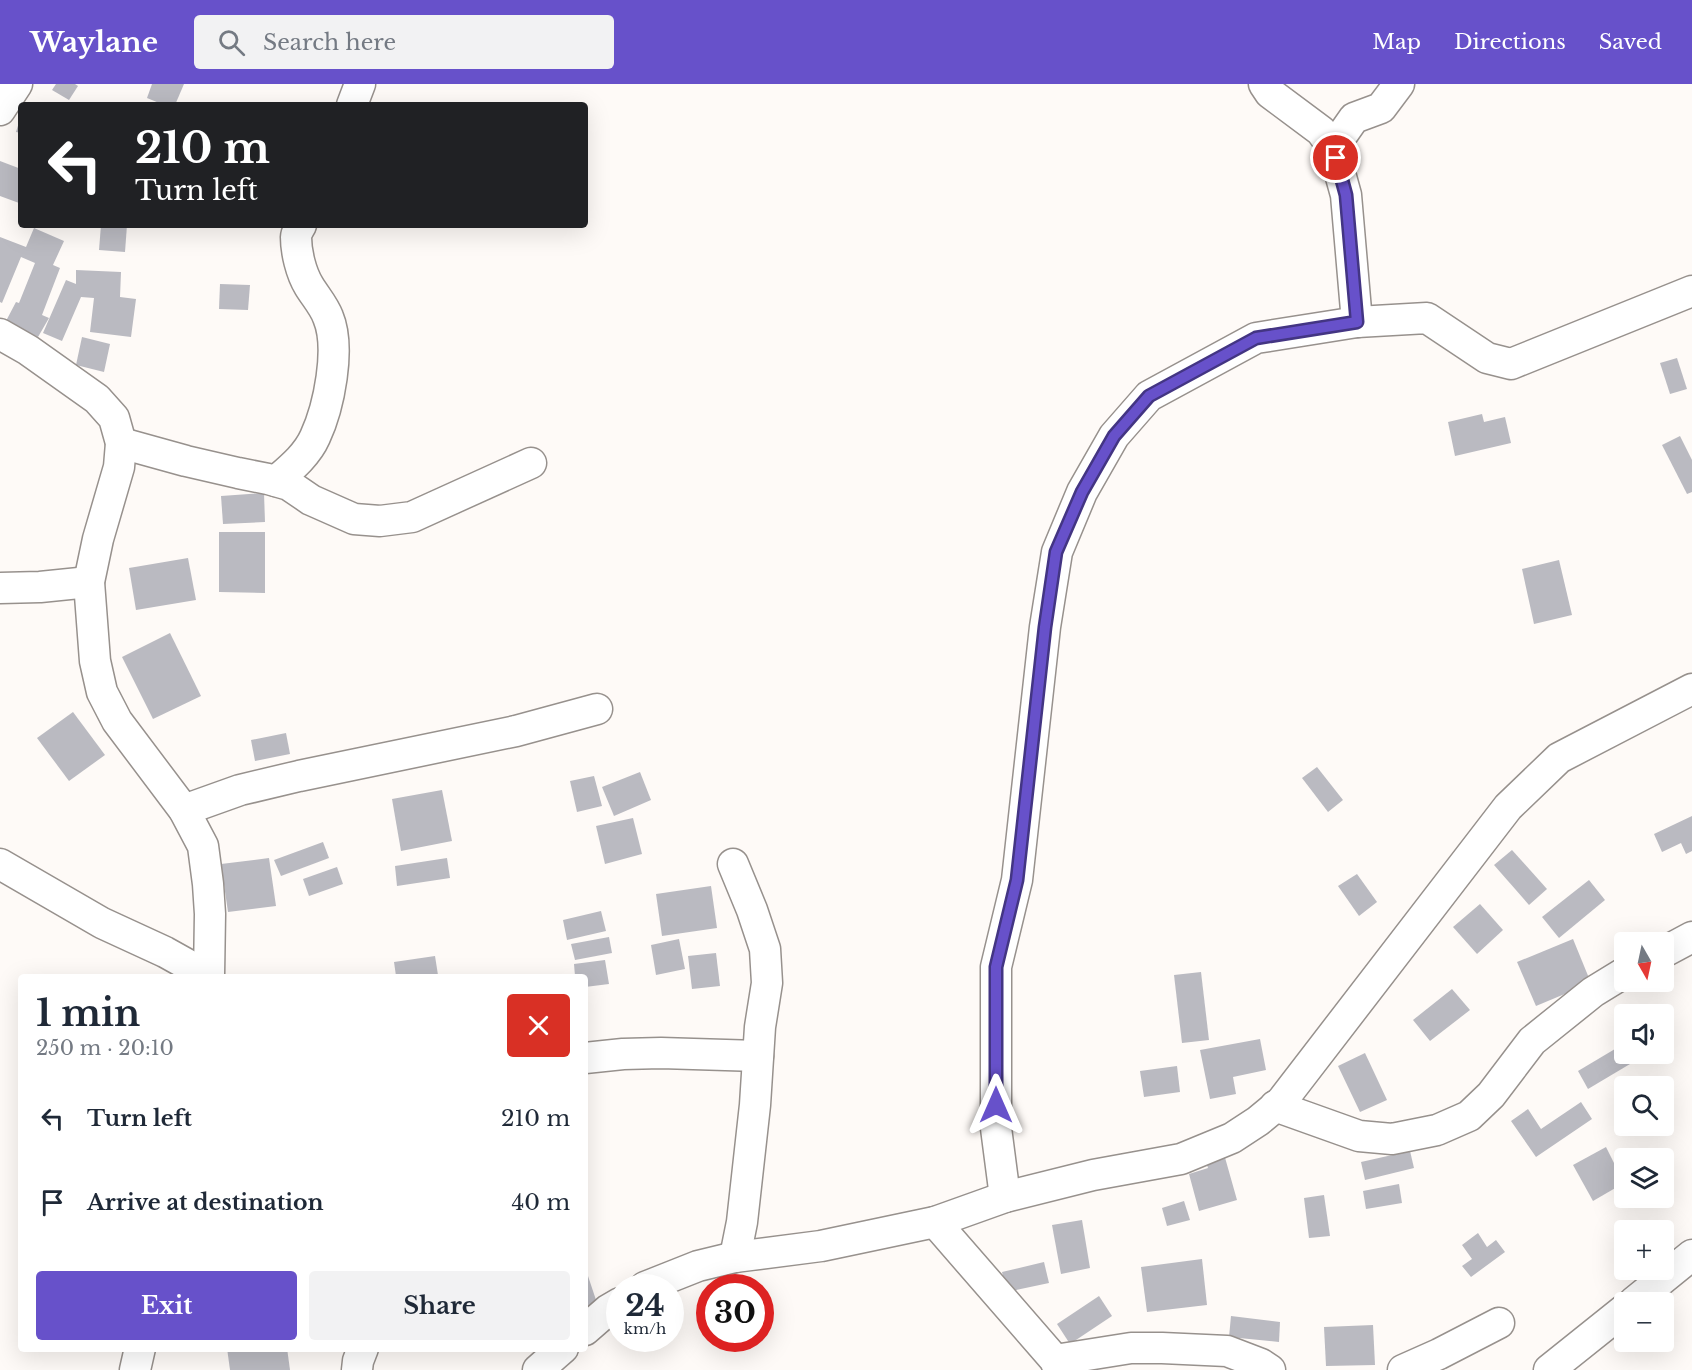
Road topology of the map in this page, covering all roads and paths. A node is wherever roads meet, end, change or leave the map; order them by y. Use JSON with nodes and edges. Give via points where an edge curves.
{"nodes":[{"id":1,"x":16,"y":84,"type":"edge"},
{"id":2,"x":360,"y":84,"type":"edge"},
{"id":3,"x":1264,"y":84,"type":"edge"},
{"id":4,"x":1399,"y":84,"type":"edge"},
{"id":5,"x":353,"y":102,"type":"edge"},
{"id":6,"x":0,"y":110,"type":"edge"},
{"id":7,"x":1333,"y":148,"type":"junction"},
{"id":8,"x":300,"y":228,"type":"edge"},
{"id":9,"x":1692,"y":291,"type":"edge"},
{"id":10,"x":1357,"y":322,"type":"junction"},
{"id":11,"x":0,"y":334,"type":"edge"},
{"id":12,"x":121,"y":443,"type":"junction"},
{"id":13,"x":531,"y":463,"type":"dead end"},
{"id":14,"x":276,"y":482,"type":"junction"},
{"id":15,"x":89,"y":582,"type":"junction"},
{"id":16,"x":0,"y":588,"type":"edge"},
{"id":17,"x":1692,"y":689,"type":"edge"},
{"id":18,"x":597,"y":709,"type":"dead end"},
{"id":19,"x":184,"y":810,"type":"junction"},
{"id":20,"x":0,"y":864,"type":"edge"},
{"id":21,"x":733,"y":864,"type":"dead end"},
{"id":22,"x":1692,"y":937,"type":"edge"},
{"id":23,"x":1674,"y":947,"type":"edge"},
{"id":24,"x":205,"y":974,"type":"edge"},
{"id":25,"x":209,"y":974,"type":"edge"},
{"id":26,"x":1614,"y":979,"type":"edge"},
{"id":27,"x":758,"y":1056,"type":"junction"},
{"id":28,"x":588,"y":1058,"type":"edge"},
{"id":29,"x":1275,"y":1106,"type":"junction"},
{"id":30,"x":1005,"y":1197,"type":"junction"},
{"id":31,"x":935,"y":1222,"type":"junction"},
{"id":32,"x":1692,"y":1256,"type":"edge"},
{"id":33,"x":735,"y":1257,"type":"junction"},
{"id":34,"x":678,"y":1274,"type":"edge"},
{"id":35,"x":1647,"y":1292,"type":"edge"},
{"id":36,"x":606,"y":1312,"type":"edge"},
{"id":37,"x":1614,"y":1318,"type":"edge"},
{"id":38,"x":1499,"y":1323,"type":"dead end"},
{"id":39,"x":588,"y":1327,"type":"edge"},
{"id":40,"x":139,"y":1352,"type":"edge"},
{"id":41,"x":361,"y":1352,"type":"edge"},
{"id":42,"x":558,"y":1352,"type":"edge"},
{"id":43,"x":1057,"y":1365,"type":"edge"},
{"id":44,"x":135,"y":1370,"type":"edge"},
{"id":45,"x":357,"y":1370,"type":"edge"},
{"id":46,"x":538,"y":1370,"type":"edge"},
{"id":47,"x":1270,"y":1370,"type":"edge"},
{"id":48,"x":1403,"y":1370,"type":"edge"},
{"id":49,"x":1549,"y":1370,"type":"edge"}],
"edges":[{"from":1,"to":6,"type":"street"},
{"from":2,"to":5,"type":"street"},
{"from":3,"to":7,"type":"street","via":[[1270,93],[1321,131]]},
{"from":4,"to":7,"type":"street","via":[[1381,108],[1354,118]]},
{"from":7,"to":10,"type":"street","via":[[1346,195]]},
{"from":8,"to":14,"type":"street","via":[[296,235],[299,260],[328,317],[334,343],[332,376],[315,438],[302,458]]},
{"from":9,"to":10,"type":"street","via":[[1511,364],[1487,358],[1427,318]]},
{"from":10,"to":30,"type":"street","via":[[1256,338],[1149,396],[1114,436],[1082,492],[1056,552],[1017,880],[996,967],[996,1128]]},
{"from":11,"to":12,"type":"street","via":[[97,399],[114,418]]},
{"from":12,"to":14,"type":"street"},
{"from":12,"to":15,"type":"street","via":[[119,467]]},
{"from":13,"to":14,"type":"street","via":[[412,517],[380,521],[354,519]]},
{"from":15,"to":16,"type":"street"},
{"from":15,"to":19,"type":"street","via":[[95,661],[102,692],[117,720]]},
{"from":17,"to":29,"type":"street","via":[[1559,758],[1508,807]]},
{"from":18,"to":19,"type":"street","via":[[516,731],[240,790]]},
{"from":19,"to":25,"type":"street","via":[[204,855],[210,914]]},
{"from":20,"to":24,"type":"street","via":[[102,923]]},
{"from":21,"to":27,"type":"street","via":[[765,949],[768,983]]},
{"from":22,"to":23,"type":"street"},
{"from":26,"to":29,"type":"street","via":[[1532,1041],[1491,1095],[1469,1116],[1437,1130],[1392,1139],[1359,1136]]},
{"from":27,"to":28,"type":"street","via":[[661,1053]]},
{"from":27,"to":33,"type":"street"},
{"from":29,"to":30,"type":"street","via":[[1232,1138],[1180,1159]]},
{"from":30,"to":31,"type":"street"},
{"from":31,"to":33,"type":"street","via":[[821,1246]]},
{"from":31,"to":43,"type":"street"},
{"from":32,"to":35,"type":"street"},
{"from":33,"to":34,"type":"street"},
{"from":36,"to":39,"type":"street"},
{"from":37,"to":49,"type":"street"},
{"from":38,"to":48,"type":"street"},
{"from":40,"to":44,"type":"street"},
{"from":41,"to":45,"type":"street"},
{"from":42,"to":46,"type":"street"},
{"from":43,"to":47,"type":"street","via":[[1131,1348],[1162,1347],[1227,1352]]}]}
